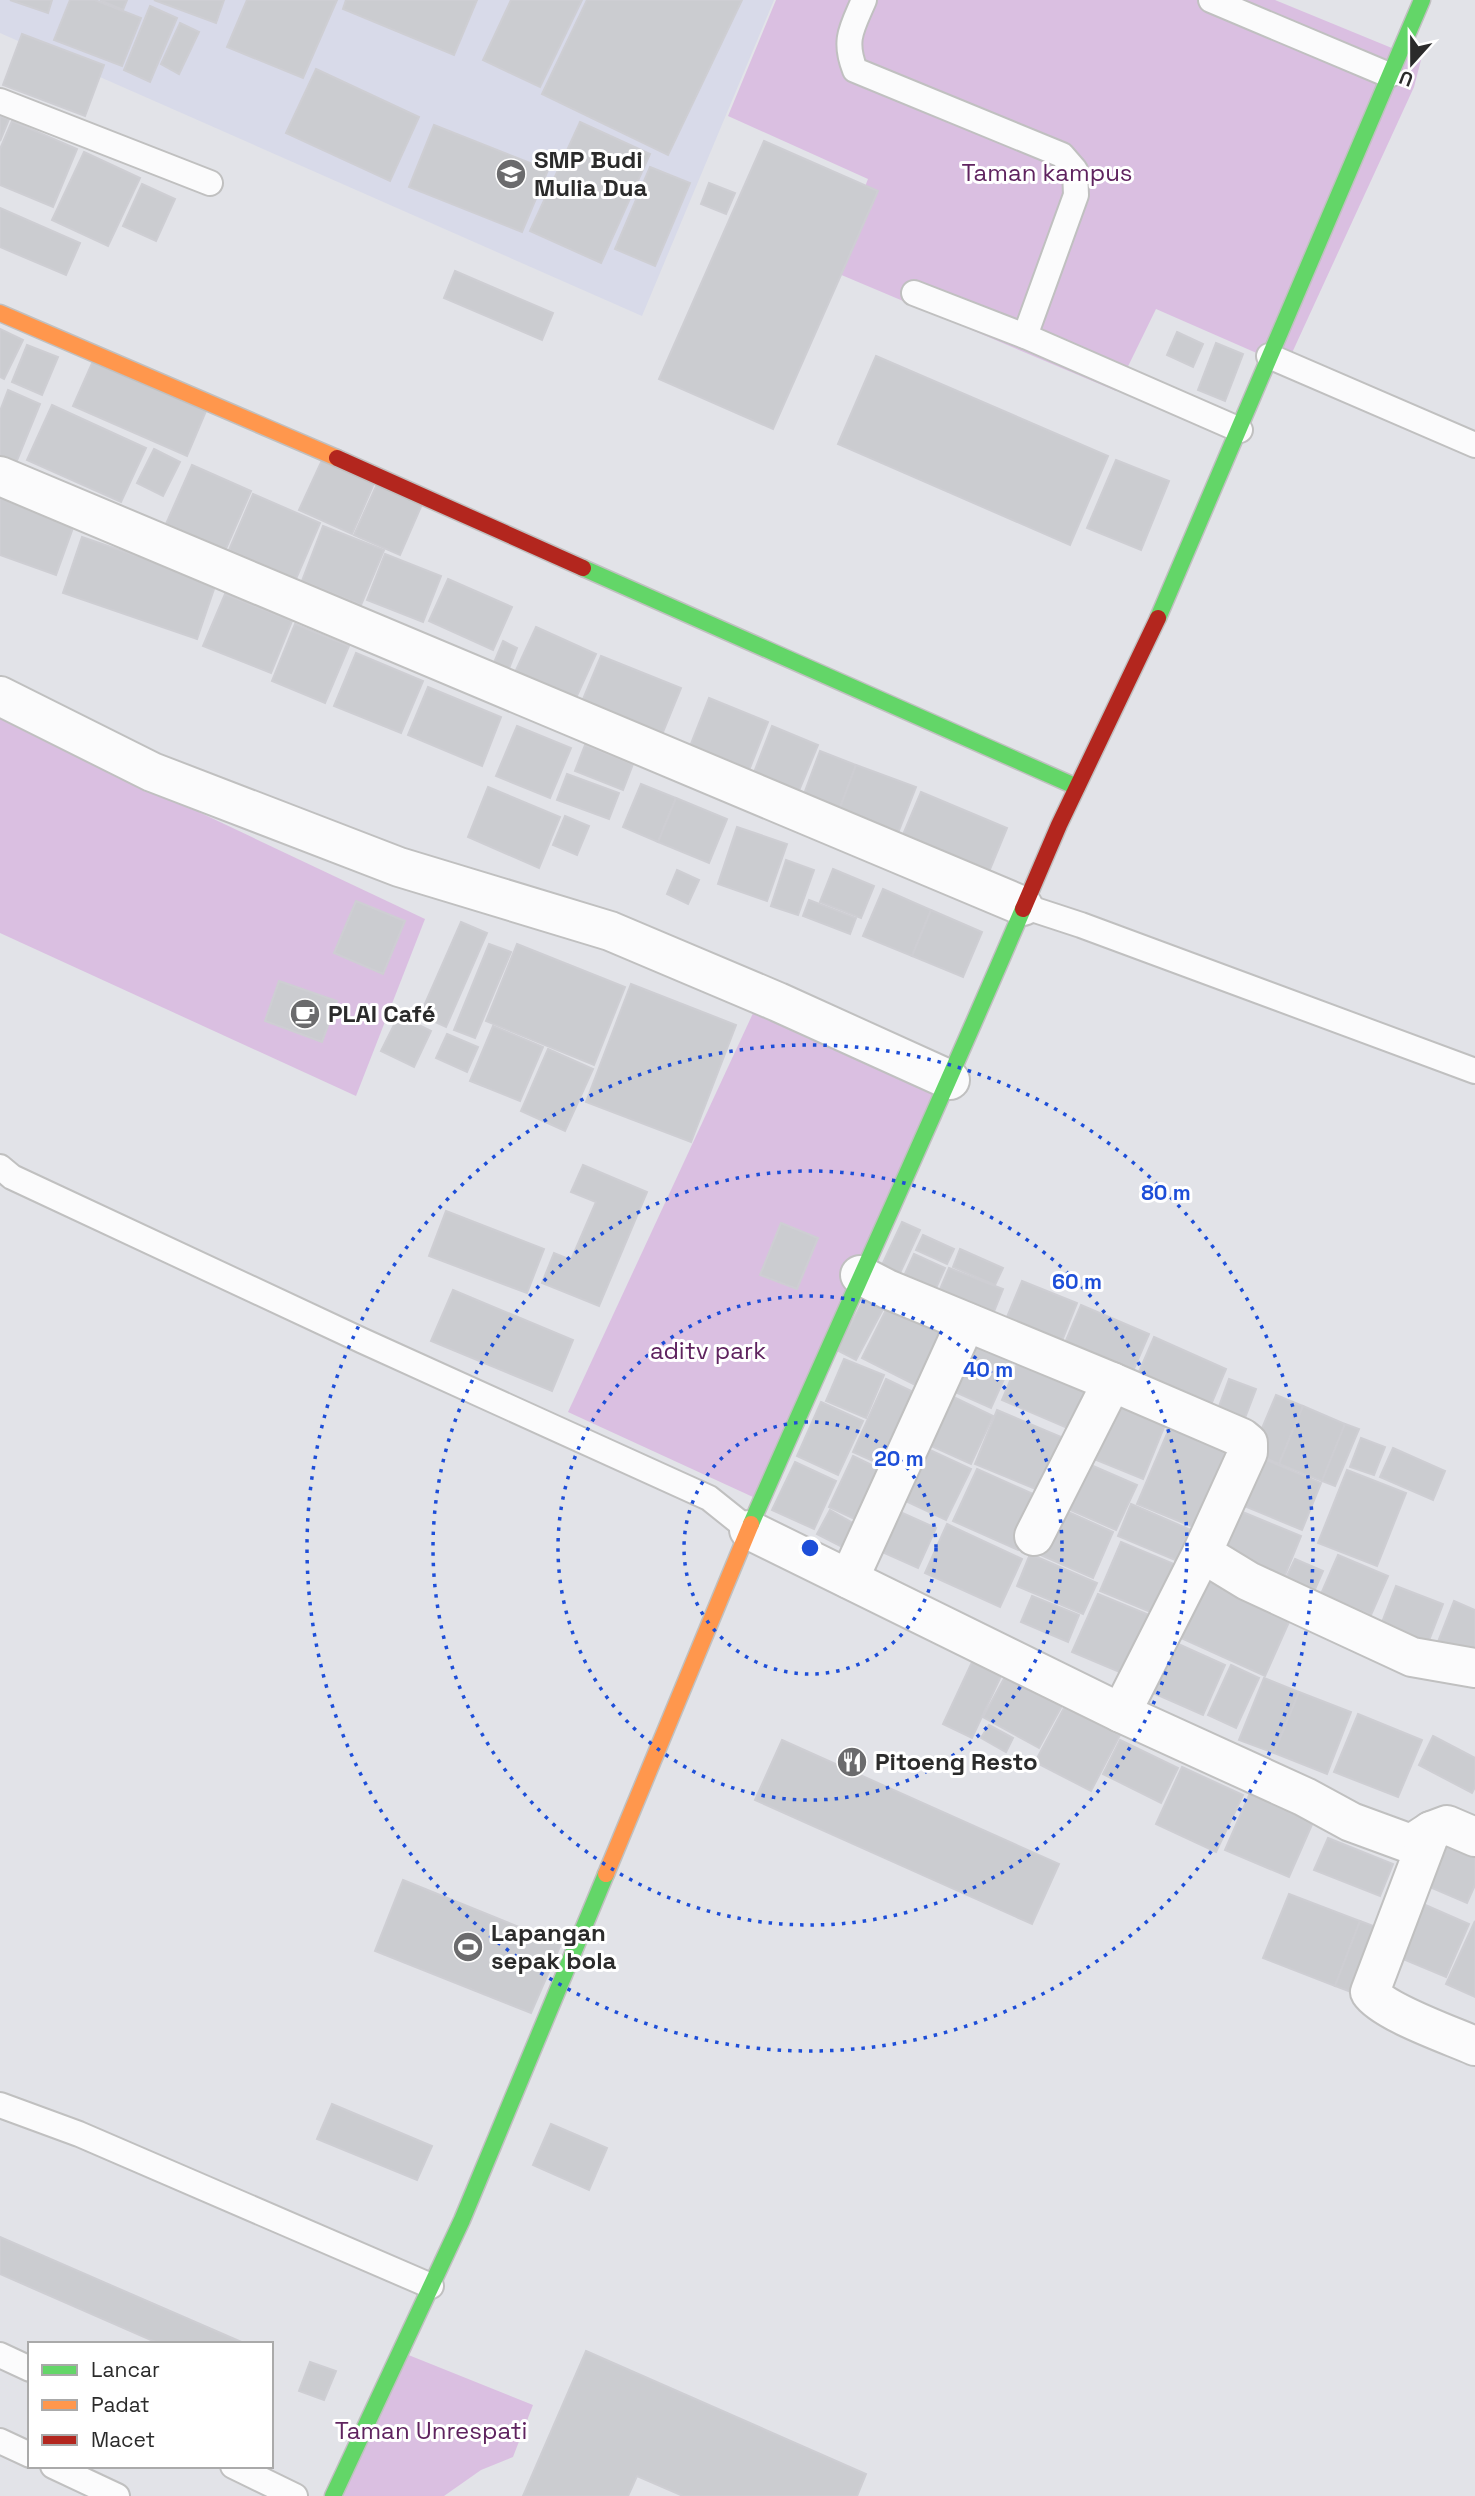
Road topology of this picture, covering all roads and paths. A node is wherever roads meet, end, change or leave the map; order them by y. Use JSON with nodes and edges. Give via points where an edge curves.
{"nodes":[{"id":1,"x":864,"y":0,"type":"edge"},
{"id":2,"x":1211,"y":0,"type":"edge"},
{"id":3,"x":1422,"y":0,"type":"edge"},
{"id":4,"x":1389,"y":75,"type":"junction"},
{"id":5,"x":0,"y":101,"type":"edge"},
{"id":6,"x":210,"y":183,"type":"dead end"},
{"id":7,"x":914,"y":293,"type":"dead end"},
{"id":8,"x":0,"y":313,"type":"edge"},
{"id":9,"x":1025,"y":336,"type":"junction"},
{"id":10,"x":1269,"y":356,"type":"junction"},
{"id":11,"x":1241,"y":430,"type":"junction"},
{"id":12,"x":1475,"y":445,"type":"edge"},
{"id":13,"x":0,"y":476,"type":"edge"},
{"id":14,"x":0,"y":696,"type":"edge"},
{"id":15,"x":1077,"y":786,"type":"junction"},
{"id":16,"x":1023,"y":906,"type":"junction"},
{"id":17,"x":1475,"y":1071,"type":"edge"},
{"id":18,"x":950,"y":1080,"type":"junction"},
{"id":19,"x":0,"y":1167,"type":"edge"},
{"id":20,"x":860,"y":1275,"type":"junction"},
{"id":21,"x":965,"y":1322,"type":"junction"},
{"id":22,"x":1112,"y":1381,"type":"junction"},
{"id":23,"x":749,"y":1530,"type":"junction"},
{"id":24,"x":1034,"y":1536,"type":"dead end"},
{"id":25,"x":1202,"y":1553,"type":"junction"},
{"id":26,"x":849,"y":1579,"type":"junction"},
{"id":27,"x":1475,"y":1668,"type":"edge"},
{"id":28,"x":1121,"y":1713,"type":"junction"},
{"id":29,"x":1431,"y":1831,"type":"junction"},
{"id":30,"x":1475,"y":1837,"type":"edge"},
{"id":31,"x":1475,"y":2046,"type":"edge"},
{"id":32,"x":0,"y":2105,"type":"edge"},
{"id":33,"x":431,"y":2286,"type":"junction"},
{"id":34,"x":0,"y":2355,"type":"edge"},
{"id":35,"x":28,"y":2368,"type":"edge"},
{"id":36,"x":0,"y":2441,"type":"edge"},
{"id":37,"x":28,"y":2454,"type":"edge"},
{"id":38,"x":58,"y":2468,"type":"edge"},
{"id":39,"x":237,"y":2468,"type":"edge"},
{"id":40,"x":117,"y":2496,"type":"edge"},
{"id":41,"x":295,"y":2496,"type":"edge"},
{"id":42,"x":333,"y":2496,"type":"edge"}],
"edges":[{"from":1,"to":9,"type":"lane","via":[[849,37],[848,52],[855,69],[1062,155],[1075,170],[1076,195]]},
{"from":2,"to":4,"type":"lane"},
{"from":3,"to":4,"type":"street"},
{"from":4,"to":10,"type":"street"},
{"from":5,"to":6,"type":"lane"},
{"from":7,"to":9,"type":"lane"},
{"from":8,"to":15,"type":"street"},
{"from":9,"to":11,"type":"lane"},
{"from":10,"to":11,"type":"street"},
{"from":10,"to":12,"type":"lane"},
{"from":11,"to":15,"type":"street"},
{"from":13,"to":16,"type":"street"},
{"from":14,"to":18,"type":"street","via":[[152,772],[399,867],[610,931]]},
{"from":15,"to":16,"type":"street"},
{"from":16,"to":17,"type":"lane"},
{"from":16,"to":18,"type":"street"},
{"from":18,"to":20,"type":"street"},
{"from":19,"to":23,"type":"lane","via":[[12,1177],[363,1342],[709,1498]]},
{"from":20,"to":21,"type":"street"},
{"from":20,"to":23,"type":"street"},
{"from":21,"to":22,"type":"street"},
{"from":21,"to":26,"type":"street"},
{"from":22,"to":24,"type":"street"},
{"from":22,"to":25,"type":"street","via":[[1248,1443]]},
{"from":23,"to":26,"type":"street"},
{"from":23,"to":33,"type":"street","via":[[463,2220]]},
{"from":25,"to":27,"type":"street","via":[[1248,1581],[1412,1657]]},
{"from":25,"to":28,"type":"street"},
{"from":26,"to":28,"type":"street"},
{"from":28,"to":29,"type":"street","via":[[1351,1822],[1411,1844]]},
{"from":29,"to":30,"type":"street","via":[[1447,1825]]},
{"from":29,"to":31,"type":"street","via":[[1370,1992],[1389,2008]]},
{"from":32,"to":33,"type":"lane","via":[[79,2134]]},
{"from":33,"to":42,"type":"street"},
{"from":34,"to":35,"type":"lane"},
{"from":36,"to":37,"type":"lane"},
{"from":38,"to":40,"type":"lane"},
{"from":39,"to":41,"type":"lane"}]}
